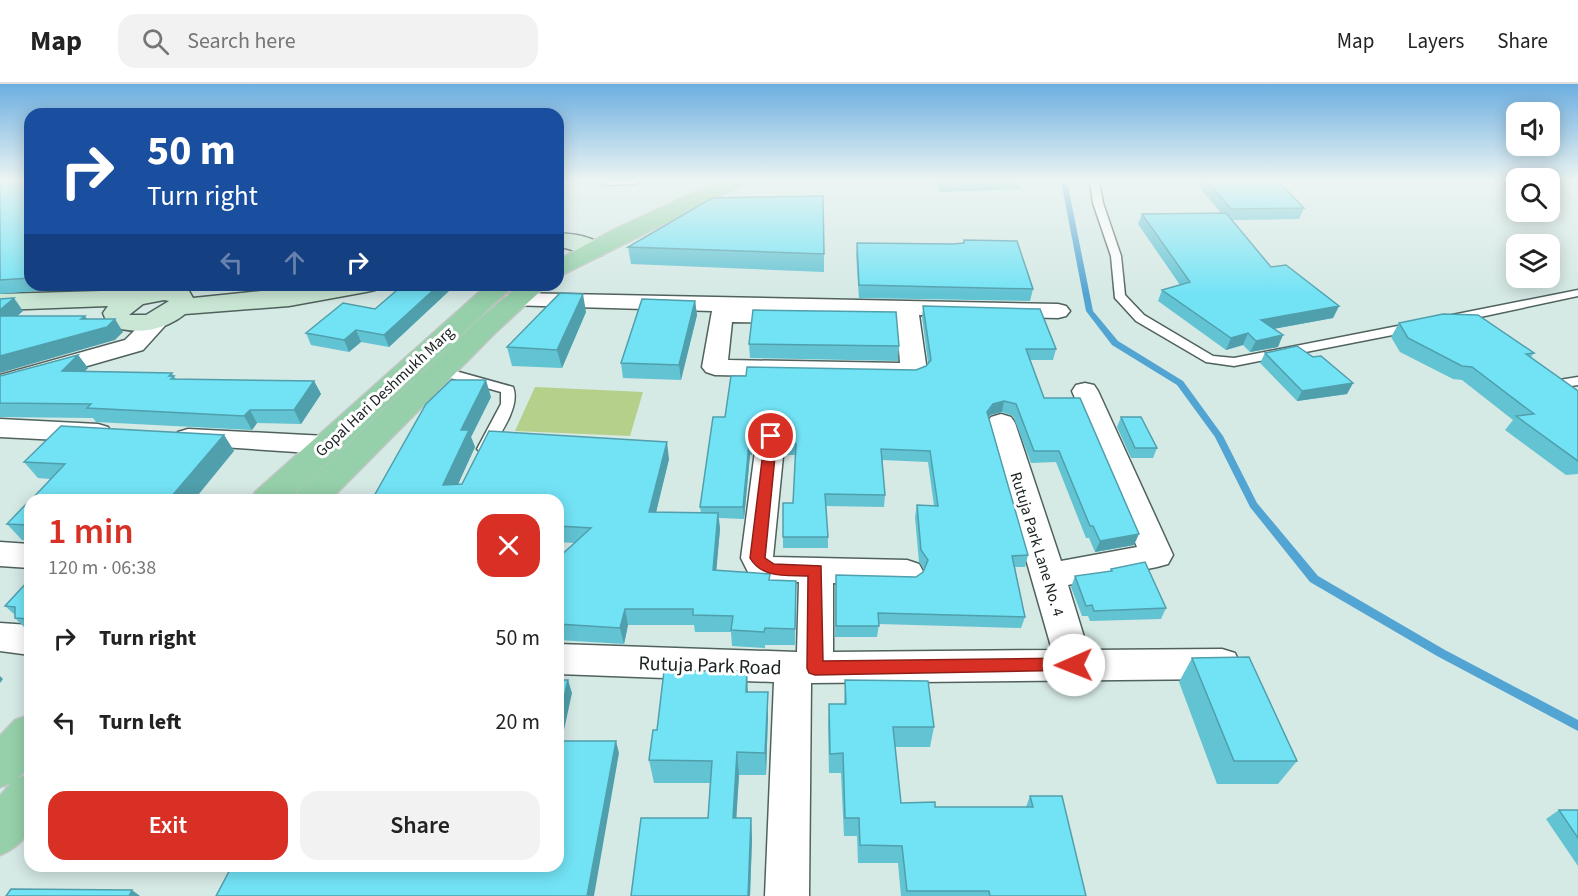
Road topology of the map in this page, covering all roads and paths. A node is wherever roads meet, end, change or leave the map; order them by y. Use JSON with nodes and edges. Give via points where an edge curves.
{"nodes":[{"id":1,"x":624,"y":219,"type":"edge"},
{"id":2,"x":638,"y":219,"type":"edge"},
{"id":3,"x":1103,"y":219,"type":"edge"},
{"id":4,"x":571,"y":245,"type":"edge"},
{"id":5,"x":564,"y":258,"type":"edge"},
{"id":6,"x":331,"y":291,"type":"edge"},
{"id":7,"x":515,"y":291,"type":"edge"},
{"id":8,"x":516,"y":291,"type":"edge"},
{"id":9,"x":530,"y":291,"type":"edge"},
{"id":10,"x":1578,"y":293,"type":"edge"},
{"id":11,"x":135,"y":298,"type":"junction"},
{"id":12,"x":168,"y":301,"type":"edge"},
{"id":13,"x":0,"y":302,"type":"edge"},
{"id":14,"x":799,"y":311,"type":"junction"},
{"id":15,"x":1058,"y":311,"type":"dead end"},
{"id":16,"x":1465,"y":316,"type":"junction"},
{"id":17,"x":117,"y":317,"type":"junction"},
{"id":18,"x":0,"y":319,"type":"edge"},
{"id":19,"x":1483,"y":330,"type":"edge"},
{"id":20,"x":441,"y":371,"type":"junction"},
{"id":21,"x":1578,"y":381,"type":"edge"},
{"id":22,"x":0,"y":383,"type":"edge"},
{"id":23,"x":1085,"y":391,"type":"dead end"},
{"id":24,"x":1571,"y":393,"type":"edge"},
{"id":25,"x":1001,"y":423,"type":"dead end"},
{"id":26,"x":0,"y":428,"type":"edge"},
{"id":27,"x":128,"y":435,"type":"edge"},
{"id":28,"x":163,"y":436,"type":"edge"},
{"id":29,"x":771,"y":436,"type":"dead end"},
{"id":30,"x":326,"y":445,"type":"junction"},
{"id":31,"x":480,"y":457,"type":"edge"},
{"id":32,"x":273,"y":494,"type":"edge"},
{"id":33,"x":315,"y":494,"type":"edge"},
{"id":34,"x":0,"y":554,"type":"edge"},
{"id":35,"x":24,"y":556,"type":"edge"},
{"id":36,"x":816,"y":570,"type":"junction"},
{"id":37,"x":907,"y":573,"type":"dead end"},
{"id":38,"x":1049,"y":576,"type":"junction"},
{"id":39,"x":0,"y":638,"type":"edge"},
{"id":40,"x":24,"y":640,"type":"edge"},
{"id":41,"x":564,"y":659,"type":"edge"},
{"id":42,"x":1222,"y":664,"type":"edge"},
{"id":43,"x":1074,"y":665,"type":"junction"},
{"id":44,"x":804,"y":668,"type":"junction"},
{"id":45,"x":24,"y":741,"type":"edge"},
{"id":46,"x":0,"y":767,"type":"edge"},
{"id":47,"x":24,"y":802,"type":"edge"},
{"id":48,"x":0,"y":832,"type":"edge"},
{"id":49,"x":787,"y":896,"type":"edge"}],
"edges":[{"from":1,"to":4,"type":"main road"},
{"from":2,"to":4,"type":"main road"},
{"from":3,"to":16,"type":"lane","via":[[1116,256],[1119,296],[1140,318],[1210,359],[1234,362]]},
{"from":4,"to":5,"type":"main road"},
{"from":6,"to":12,"type":"main road","via":[[290,298]]},
{"from":7,"to":30,"type":"main road","name":"Gopal Hari Deshmukh Marg","via":[[460,320]]},
{"from":8,"to":20,"type":"main road","name":"Gopal Hari Deshmukh Marg"},
{"from":9,"to":14,"type":"street"},
{"from":10,"to":16,"type":"lane"},
{"from":11,"to":12,"type":"main road"},
{"from":11,"to":13,"type":"main road"},
{"from":11,"to":17,"type":"main road","via":[[120,307]]},
{"from":12,"to":17,"type":"main road","via":[[133,323]]},
{"from":12,"to":22,"type":"street","via":[[134,345]]},
{"from":14,"to":14,"type":"street","via":[[908,317],[914,371],[715,367],[721,315]]},
{"from":14,"to":15,"type":"street"},
{"from":16,"to":19,"type":"lane"},
{"from":17,"to":18,"type":"main road"},
{"from":20,"to":31,"type":"lane","via":[[508,390],[508,404]]},
{"from":20,"to":33,"type":"main road","name":"Gopal Hari Deshmukh Marg"},
{"from":21,"to":24,"type":"lane","via":[[1553,380]]},
{"from":23,"to":38,"type":"street","via":[[1157,555]]},
{"from":25,"to":38,"type":"street","name":"Rutuja Park Lane No. 4"},
{"from":26,"to":27,"type":"street"},
{"from":28,"to":30,"type":"street"},
{"from":29,"to":36,"type":"street","via":[[757,558],[761,565],[773,569]]},
{"from":30,"to":32,"type":"main road","name":"Gopal Hari Deshmukh Marg"},
{"from":34,"to":35,"type":"street"},
{"from":36,"to":37,"type":"street"},
{"from":36,"to":44,"type":"street"},
{"from":38,"to":43,"type":"street","name":"Rutuja Park Lane No. 4"},
{"from":39,"to":40,"type":"street"},
{"from":41,"to":44,"type":"street","name":"Rutuja Park Road"},
{"from":42,"to":43,"type":"street","name":"Rutuja Park Road"},
{"from":43,"to":44,"type":"street","name":"Rutuja Park Road"},
{"from":44,"to":49,"type":"street"},
{"from":45,"to":46,"type":"main road"},
{"from":47,"to":48,"type":"main road"}]}
